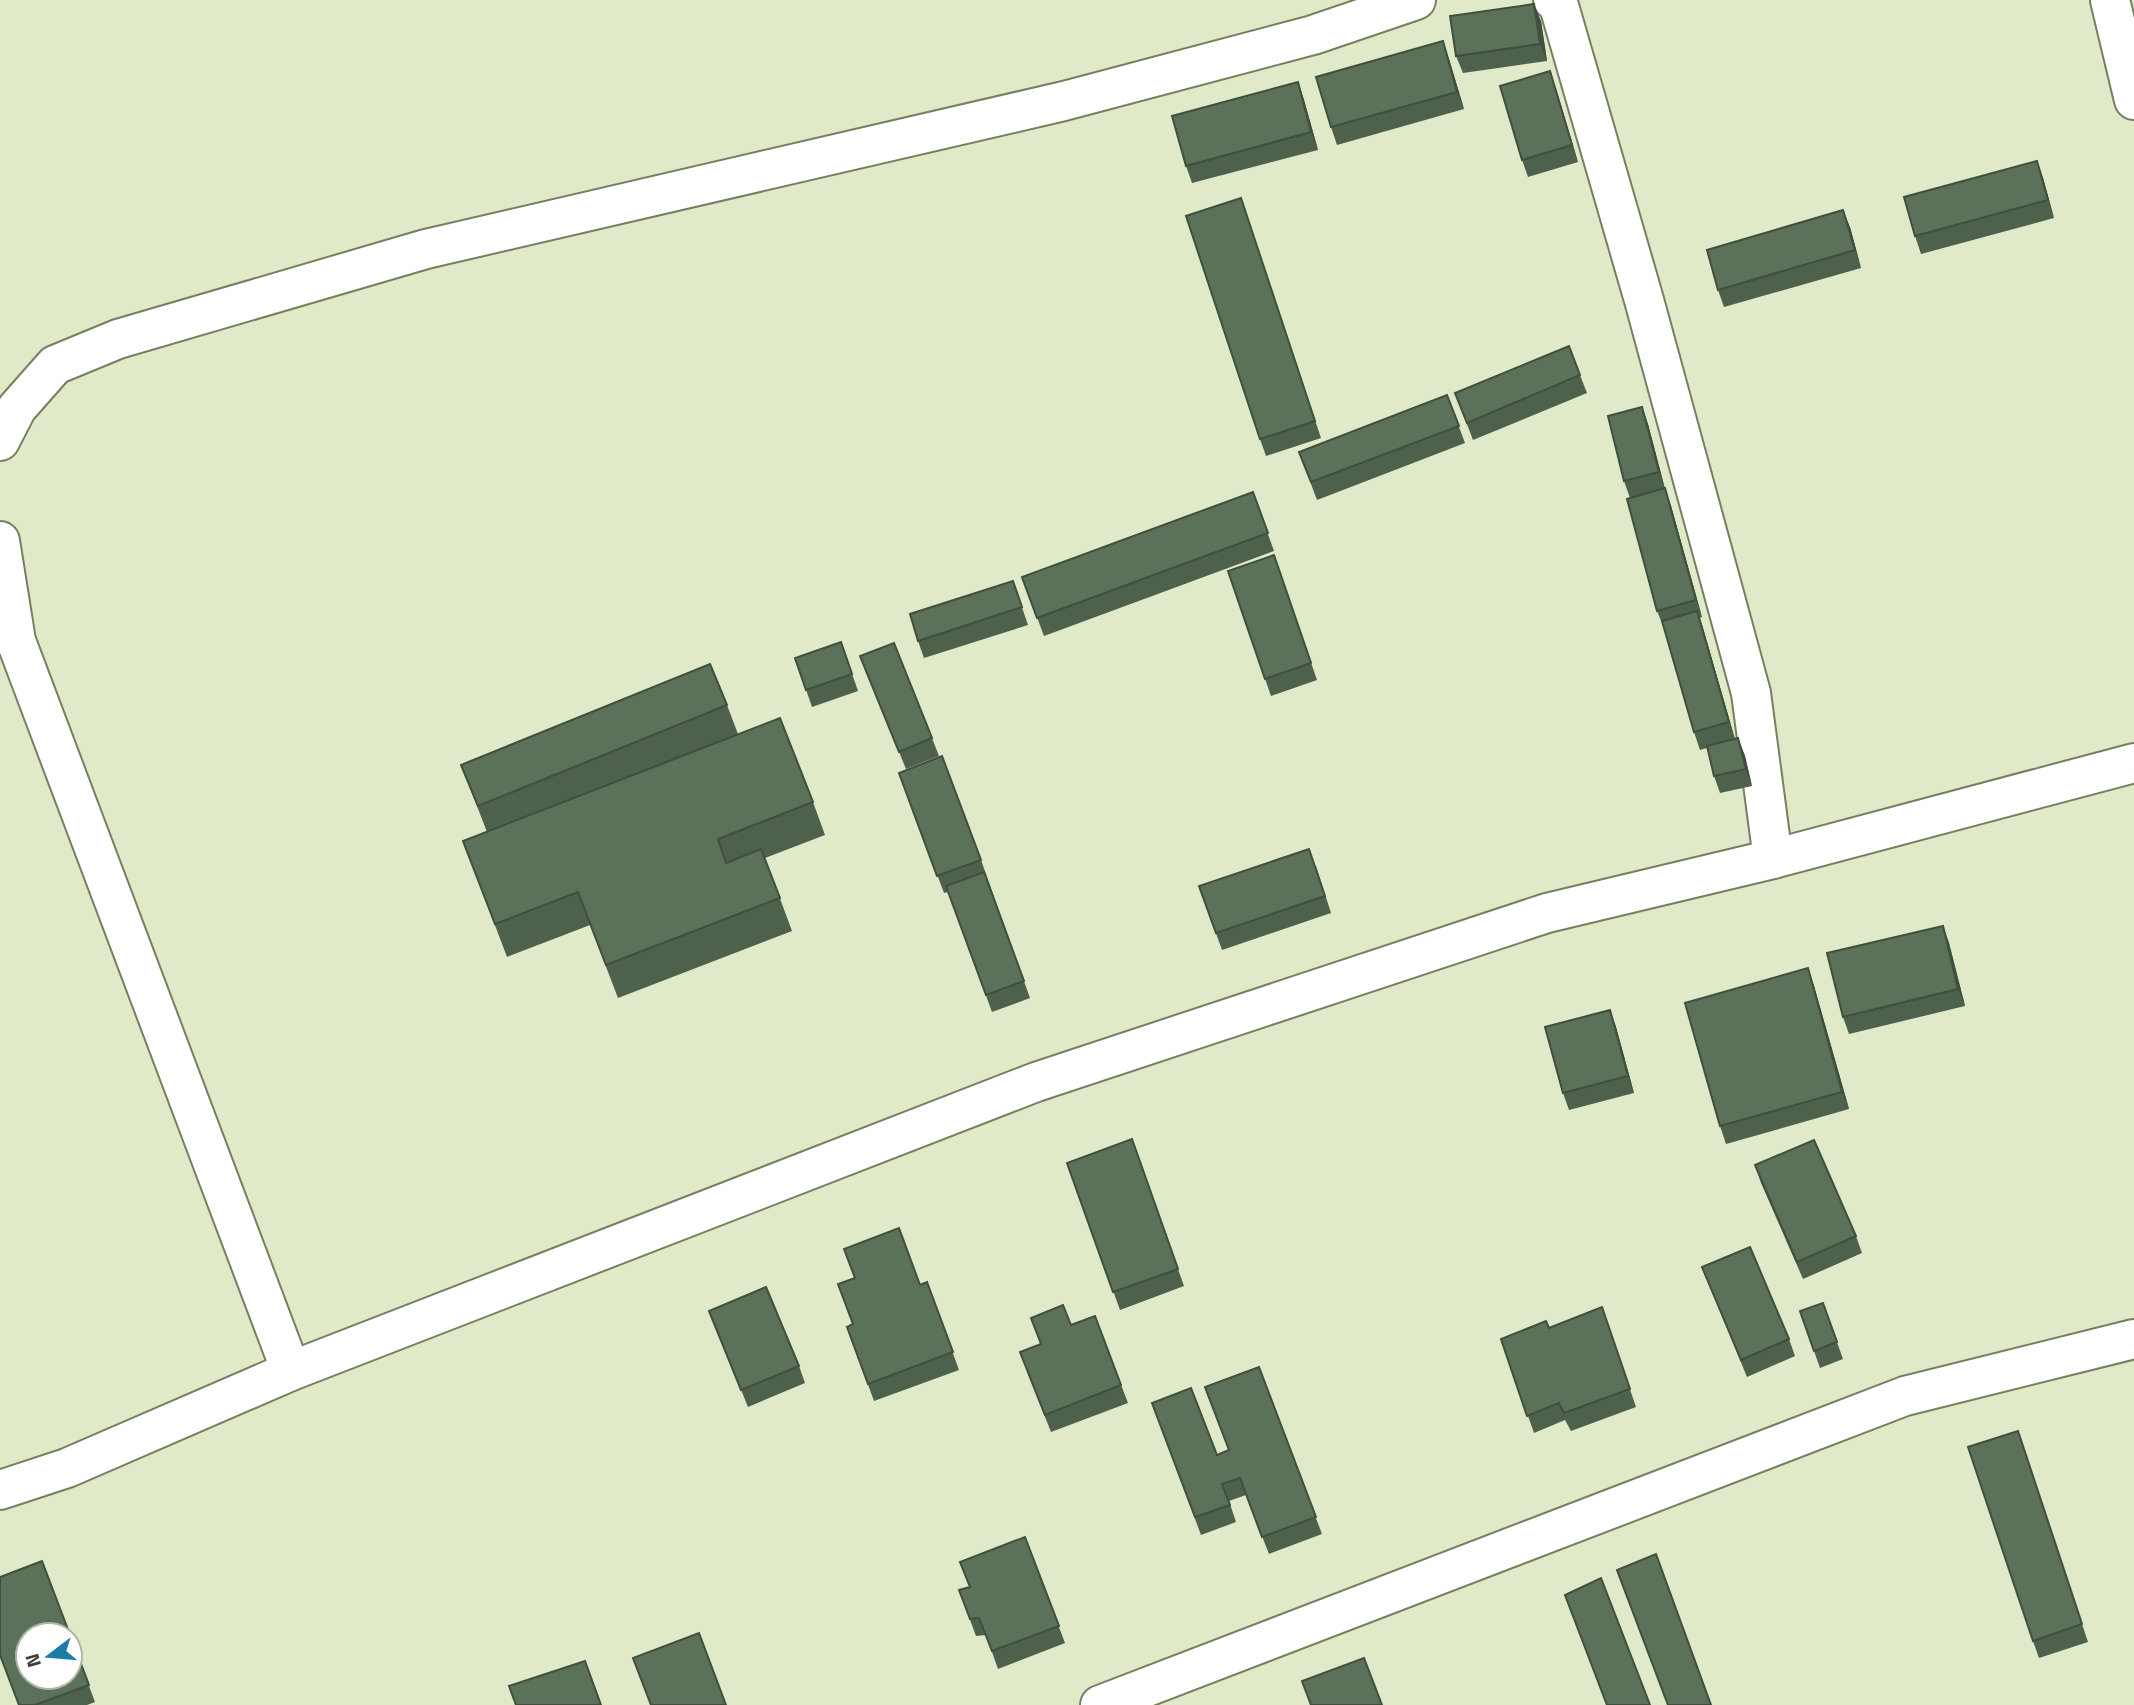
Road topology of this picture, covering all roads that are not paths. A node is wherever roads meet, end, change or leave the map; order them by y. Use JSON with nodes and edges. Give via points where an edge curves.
{"nodes":[{"id":1,"x":1416,"y":0,"type":"edge"},
{"id":2,"x":1553,"y":0,"type":"edge"},
{"id":3,"x":2110,"y":0,"type":"edge"},
{"id":4,"x":2134,"y":100,"type":"edge"},
{"id":5,"x":0,"y":441,"type":"edge"},
{"id":6,"x":0,"y":541,"type":"edge"},
{"id":7,"x":2134,"y":764,"type":"edge"},
{"id":8,"x":1773,"y":859,"type":"junction"},
{"id":9,"x":2134,"y":1339,"type":"edge"},
{"id":10,"x":291,"y":1371,"type":"junction"},
{"id":11,"x":0,"y":1490,"type":"edge"},
{"id":12,"x":1100,"y":1705,"type":"edge"}],
"edges":[{"from":1,"to":5,"type":"street","via":[[1312,36],[1064,101],[426,249],[118,339],[55,365],[17,408]]},
{"from":2,"to":8,"type":"street","via":[[1559,6],[1640,287],[1752,693]]},
{"from":3,"to":4,"type":"street"},
{"from":6,"to":10,"type":"street","via":[[16,641]]},
{"from":7,"to":8,"type":"street"},
{"from":8,"to":10,"type":"street","via":[[1547,913],[1036,1082]]},
{"from":9,"to":12,"type":"street","via":[[1905,1396]]},
{"from":10,"to":11,"type":"street","via":[[67,1468]]}]}
